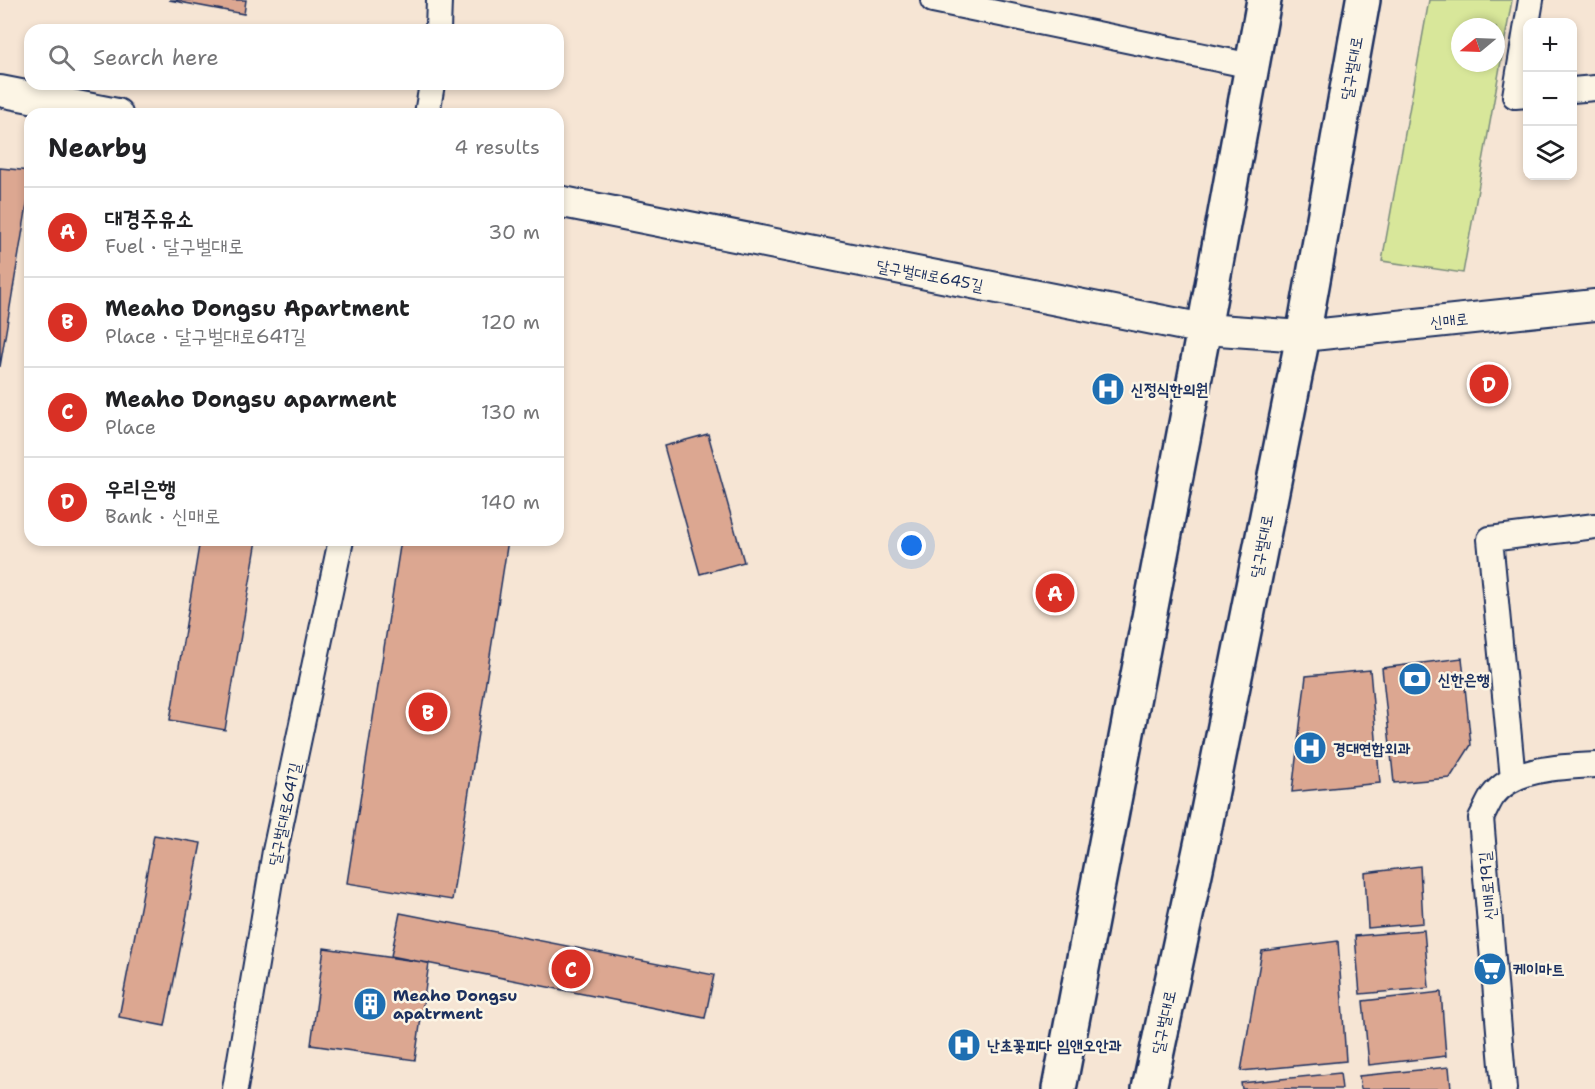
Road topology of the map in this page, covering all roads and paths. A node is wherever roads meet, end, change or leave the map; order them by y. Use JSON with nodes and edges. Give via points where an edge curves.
{"nodes":[{"id":1,"x":439,"y":0,"type":"edge"},
{"id":2,"x":933,"y":0,"type":"edge"},
{"id":3,"x":1264,"y":0,"type":"edge"},
{"id":4,"x":1362,"y":0,"type":"edge"},
{"id":5,"x":1531,"y":0,"type":"edge"},
{"id":6,"x":438,"y":24,"type":"edge"},
{"id":7,"x":1252,"y":66,"type":"junction"},
{"id":8,"x":1595,"y":88,"type":"edge"},
{"id":9,"x":431,"y":90,"type":"edge"},
{"id":10,"x":1577,"y":90,"type":"edge"},
{"id":11,"x":0,"y":91,"type":"edge"},
{"id":12,"x":1523,"y":95,"type":"edge"},
{"id":13,"x":86,"y":108,"type":"edge"},
{"id":14,"x":428,"y":108,"type":"edge"},
{"id":15,"x":564,"y":202,"type":"edge"},
{"id":16,"x":1595,"y":305,"type":"edge"},
{"id":17,"x":1204,"y":329,"type":"junction"},
{"id":18,"x":1303,"y":336,"type":"junction"},
{"id":19,"x":1595,"y":526,"type":"edge"},
{"id":20,"x":340,"y":546,"type":"edge"},
{"id":21,"x":1595,"y":765,"type":"edge"},
{"id":22,"x":1513,"y":779,"type":"junction"},
{"id":23,"x":235,"y":1089,"type":"edge"},
{"id":24,"x":1059,"y":1089,"type":"edge"},
{"id":25,"x":1149,"y":1089,"type":"edge"},
{"id":26,"x":1504,"y":1089,"type":"edge"}],
"edges":[{"from":1,"to":6,"type":"street"},
{"from":2,"to":7,"type":"street"},
{"from":3,"to":7,"type":"main road"},
{"from":4,"to":18,"type":"main road","name":"달구벌대로"},
{"from":5,"to":12,"type":"street","via":[[1515,96]]},
{"from":7,"to":17,"type":"main road"},
{"from":8,"to":10,"type":"street"},
{"from":9,"to":14,"type":"street"},
{"from":11,"to":13,"type":"street"},
{"from":15,"to":17,"type":"street","name":"달구벌대로645길"},
{"from":16,"to":18,"type":"street","name":"신매로"},
{"from":17,"to":18,"type":"street","name":"달구벌대로645길"},
{"from":17,"to":24,"type":"main road"},
{"from":18,"to":25,"type":"main road","name":"달구벌대로"},
{"from":19,"to":22,"type":"street","via":[[1490,539]]},
{"from":20,"to":23,"type":"street","name":"달구벌대로641길","via":[[275,851]]},
{"from":21,"to":22,"type":"street","name":"신매로19길","via":[[1536,772]]},
{"from":22,"to":26,"type":"street","name":"신매로19길","via":[[1493,795],[1481,818]]}]}
